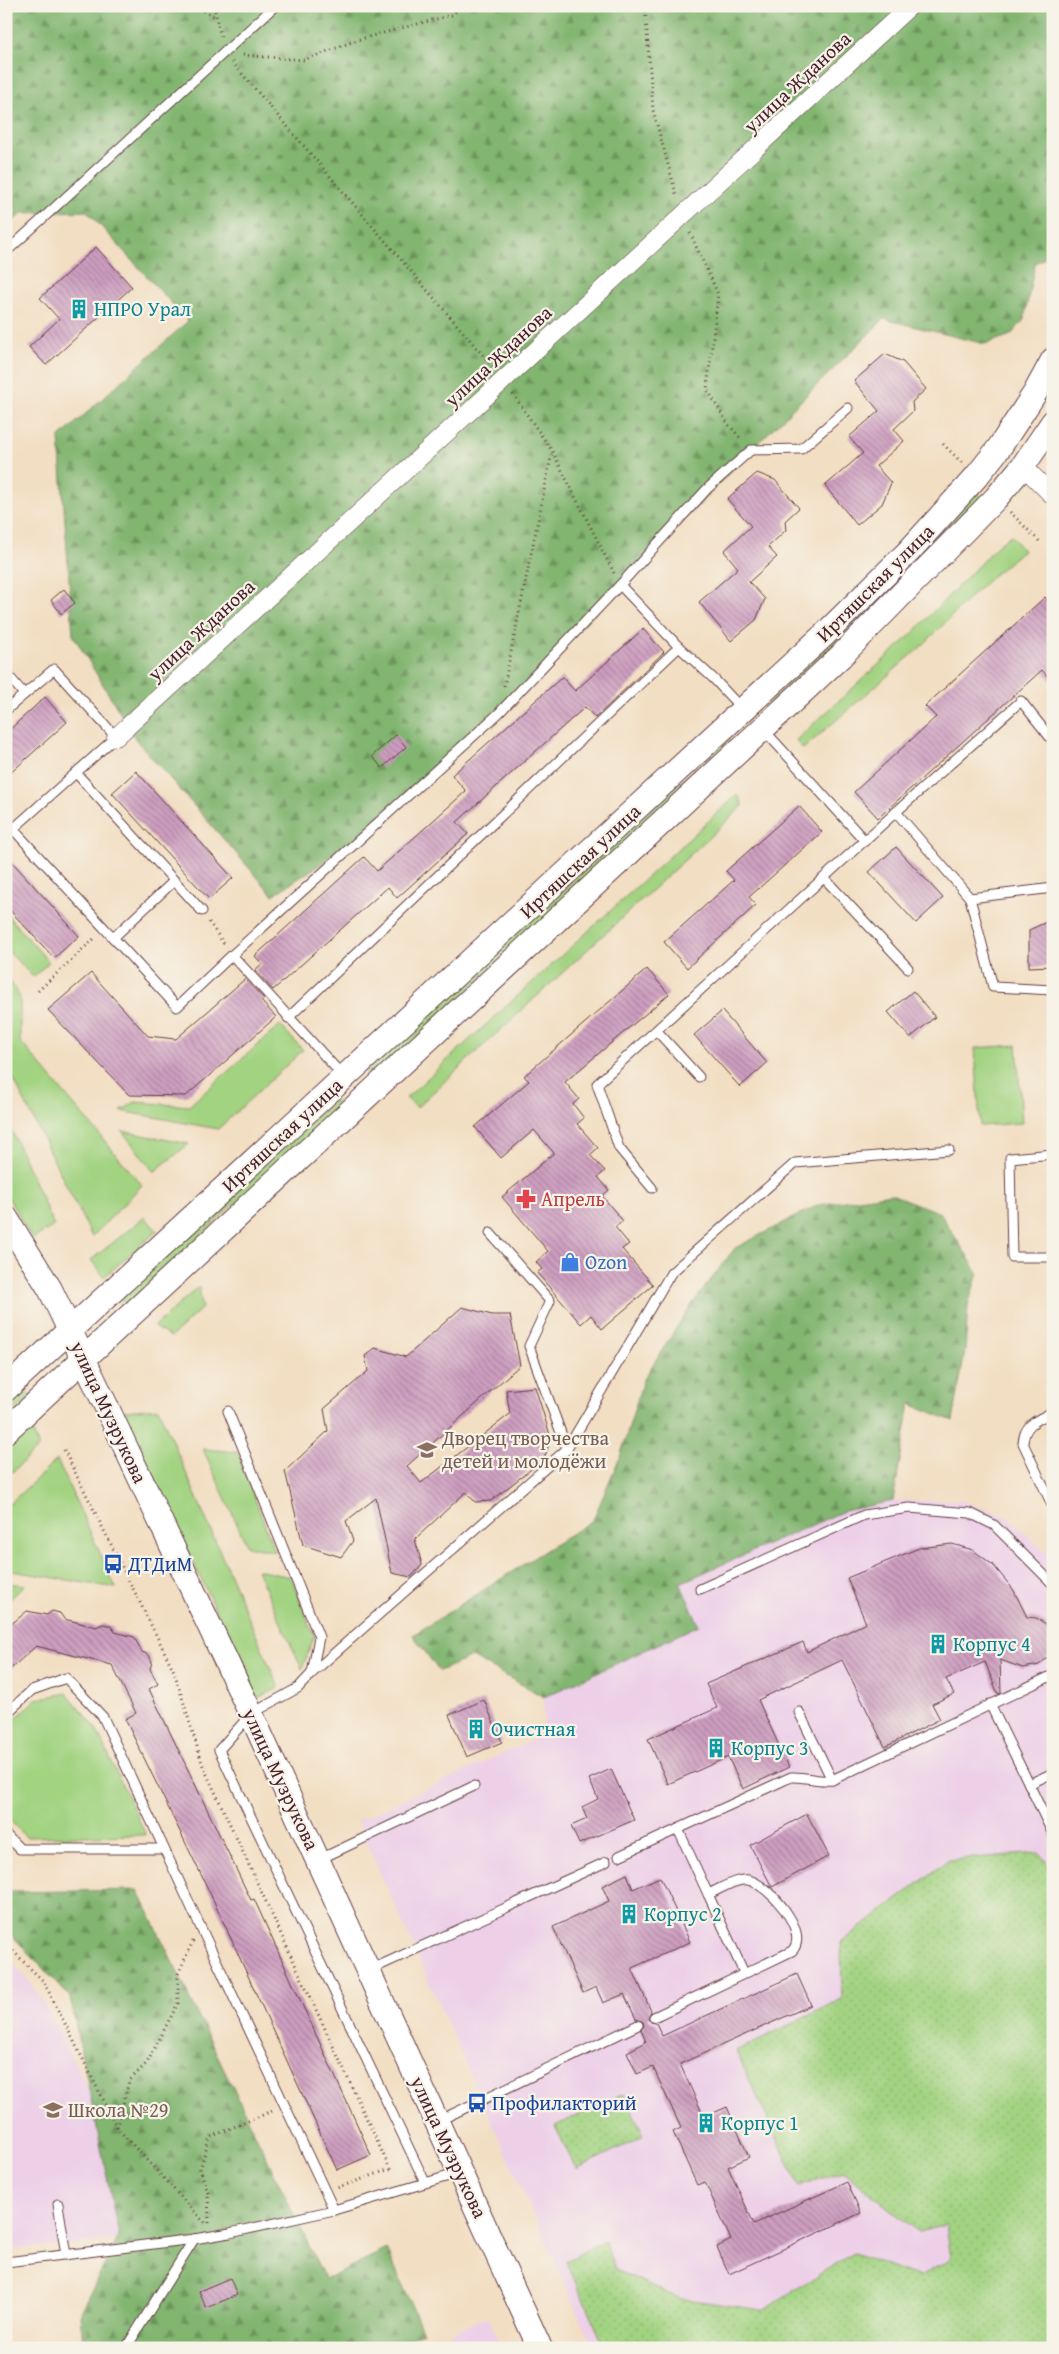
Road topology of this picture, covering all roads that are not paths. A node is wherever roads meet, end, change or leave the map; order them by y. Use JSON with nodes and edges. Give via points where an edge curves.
{"nodes":[{"id":1,"x":275,"y":6,"type":"edge"},
{"id":2,"x":910,"y":6,"type":"edge"},
{"id":3,"x":6,"y":252,"type":"edge"},
{"id":4,"x":1053,"y":360,"type":"edge"},
{"id":5,"x":848,"y":408,"type":"dead end"},
{"id":6,"x":1053,"y":422,"type":"edge"},
{"id":7,"x":999,"y":448,"type":"junction"},
{"id":8,"x":1023,"y":466,"type":"junction"},
{"id":9,"x":1053,"y":496,"type":"edge"},
{"id":10,"x":620,"y":585,"type":"junction"},
{"id":11,"x":679,"y":647,"type":"junction"},
{"id":12,"x":6,"y":673,"type":"edge"},
{"id":13,"x":24,"y":694,"type":"junction"},
{"id":14,"x":6,"y":710,"type":"edge"},
{"id":15,"x":744,"y":711,"type":"junction"},
{"id":16,"x":763,"y":729,"type":"junction"},
{"id":17,"x":116,"y":737,"type":"junction"},
{"id":18,"x":1053,"y":741,"type":"edge"},
{"id":19,"x":76,"y":773,"type":"junction"},
{"id":20,"x":896,"y":812,"type":"junction"},
{"id":21,"x":864,"y":841,"type":"junction"},
{"id":22,"x":825,"y":879,"type":"junction"},
{"id":23,"x":174,"y":881,"type":"junction"},
{"id":24,"x":1053,"y":888,"type":"edge"},
{"id":25,"x":970,"y":898,"type":"junction"},
{"id":26,"x":202,"y":912,"type":"road end"},
{"id":27,"x":113,"y":938,"type":"junction"},
{"id":28,"x":232,"y":955,"type":"junction"},
{"id":29,"x":908,"y":968,"type":"dead end"},
{"id":30,"x":1053,"y":990,"type":"edge"},
{"id":31,"x":288,"y":1018,"type":"junction"},
{"id":32,"x":657,"y":1031,"type":"junction"},
{"id":33,"x":698,"y":1077,"type":"dead end"},
{"id":34,"x":344,"y":1078,"type":"junction"},
{"id":35,"x":364,"y":1098,"type":"junction"},
{"id":36,"x":949,"y":1150,"type":"dead end"},
{"id":37,"x":1053,"y":1154,"type":"edge"},
{"id":38,"x":652,"y":1188,"type":"dead end"},
{"id":39,"x":6,"y":1218,"type":"edge"},
{"id":40,"x":490,"y":1233,"type":"dead end"},
{"id":41,"x":1053,"y":1257,"type":"edge"},
{"id":42,"x":70,"y":1329,"type":"junction"},
{"id":43,"x":84,"y":1358,"type":"junction"},
{"id":44,"x":6,"y":1389,"type":"edge"},
{"id":45,"x":228,"y":1411,"type":"dead end"},
{"id":46,"x":1053,"y":1412,"type":"edge"},
{"id":47,"x":6,"y":1432,"type":"edge"},
{"id":48,"x":567,"y":1449,"type":"junction"},
{"id":49,"x":1053,"y":1507,"type":"edge"},
{"id":50,"x":1053,"y":1584,"type":"edge"},
{"id":51,"x":700,"y":1589,"type":"dead end"},
{"id":52,"x":312,"y":1673,"type":"junction"},
{"id":53,"x":1053,"y":1675,"type":"edge"},
{"id":54,"x":990,"y":1704,"type":"junction"},
{"id":55,"x":798,"y":1712,"type":"dead end"},
{"id":56,"x":6,"y":1714,"type":"edge"},
{"id":57,"x":251,"y":1714,"type":"junction"},
{"id":58,"x":1053,"y":1773,"type":"edge"},
{"id":59,"x":832,"y":1780,"type":"junction"},
{"id":60,"x":1029,"y":1784,"type":"junction"},
{"id":61,"x":474,"y":1786,"type":"dead end"},
{"id":62,"x":678,"y":1829,"type":"junction"},
{"id":63,"x":1053,"y":1834,"type":"edge"},
{"id":64,"x":6,"y":1835,"type":"edge"},
{"id":65,"x":164,"y":1849,"type":"junction"},
{"id":66,"x":619,"y":1856,"type":"dead end"},
{"id":67,"x":317,"y":1860,"type":"junction"},
{"id":68,"x":606,"y":1862,"type":"dead end"},
{"id":69,"x":708,"y":1894,"type":"junction"},
{"id":70,"x":367,"y":1971,"type":"junction"},
{"id":71,"x":744,"y":1973,"type":"junction"},
{"id":72,"x":654,"y":2017,"type":"dead end"},
{"id":73,"x":638,"y":2025,"type":"dead end"},
{"id":74,"x":438,"y":2121,"type":"junction"},
{"id":75,"x":462,"y":2173,"type":"junction"},
{"id":76,"x":425,"y":2182,"type":"junction"},
{"id":77,"x":58,"y":2204,"type":"dead end"},
{"id":78,"x":334,"y":2210,"type":"junction"},
{"id":79,"x":194,"y":2239,"type":"junction"},
{"id":80,"x":66,"y":2255,"type":"junction"},
{"id":81,"x":6,"y":2262,"type":"edge"},
{"id":82,"x":126,"y":2348,"type":"edge"},
{"id":83,"x":540,"y":2348,"type":"edge"}],
"edges":[{"from":1,"to":3,"type":"lane"},
{"from":2,"to":17,"type":"street","name":"улица Жданова"},
{"from":4,"to":7,"type":"street","name":"Иртяшская улица"},
{"from":5,"to":10,"type":"lane","via":[[801,449],[751,450],[707,488]]},
{"from":6,"to":8,"type":"street","name":"Иртяшская улица"},
{"from":7,"to":8,"type":"street"},
{"from":7,"to":15,"type":"street","name":"Иртяшская улица","via":[[909,551]]},
{"from":8,"to":9,"type":"street"},
{"from":8,"to":16,"type":"street","name":"Иртяшская улица","via":[[924,573]]},
{"from":10,"to":11,"type":"lane"},
{"from":10,"to":28,"type":"lane","via":[[499,713]]},
{"from":11,"to":15,"type":"lane"},
{"from":11,"to":31,"type":"lane"},
{"from":12,"to":13,"type":"lane"},
{"from":13,"to":14,"type":"lane"},
{"from":13,"to":17,"type":"lane","via":[[54,669]]},
{"from":15,"to":16,"type":"street"},
{"from":15,"to":34,"type":"street","name":"Иртяшская улица"},
{"from":16,"to":21,"type":"lane"},
{"from":16,"to":35,"type":"street","name":"Иртяшская улица"},
{"from":17,"to":19,"type":"lane"},
{"from":18,"to":20,"type":"lane","via":[[1021,702]]},
{"from":19,"to":23,"type":"lane"},
{"from":19,"to":27,"type":"lane","via":[[13,829]]},
{"from":20,"to":21,"type":"lane"},
{"from":20,"to":25,"type":"lane"},
{"from":21,"to":22,"type":"lane"},
{"from":22,"to":29,"type":"lane"},
{"from":22,"to":32,"type":"lane"},
{"from":23,"to":26,"type":"lane"},
{"from":23,"to":27,"type":"lane"},
{"from":24,"to":25,"type":"lane"},
{"from":25,"to":30,"type":"lane","via":[[993,986]]},
{"from":27,"to":28,"type":"lane","via":[[177,1007]]},
{"from":28,"to":31,"type":"lane"},
{"from":31,"to":34,"type":"lane"},
{"from":32,"to":33,"type":"lane"},
{"from":32,"to":38,"type":"lane","via":[[597,1084],[619,1148]]},
{"from":34,"to":35,"type":"street"},
{"from":34,"to":42,"type":"street","name":"Иртяшская улица"},
{"from":35,"to":43,"type":"street","name":"Иртяшская улица"},
{"from":36,"to":48,"type":"lane","via":[[795,1163],[670,1273]]},
{"from":37,"to":41,"type":"lane","via":[[1010,1158],[1012,1258]]},
{"from":39,"to":42,"type":"street","name":"улица Музрукова","via":[[50,1289]]},
{"from":40,"to":48,"type":"lane","via":[[550,1301],[529,1346]]},
{"from":42,"to":43,"type":"street","name":"улица Музрукова"},
{"from":42,"to":44,"type":"street","name":"Иртяшская улица"},
{"from":43,"to":47,"type":"street","name":"Иртяшская улица"},
{"from":43,"to":57,"type":"street","name":"улица Музрукова"},
{"from":45,"to":52,"type":"lane","via":[[319,1637]]},
{"from":46,"to":49,"type":"lane","via":[[1029,1425],[1023,1443]]},
{"from":48,"to":52,"type":"lane"},
{"from":50,"to":51,"type":"lane","via":[[994,1524],[970,1513],[910,1508],[864,1515]]},
{"from":52,"to":57,"type":"lane","via":[[298,1688]]},
{"from":53,"to":54,"type":"lane"},
{"from":54,"to":59,"type":"lane"},
{"from":54,"to":60,"type":"lane"},
{"from":55,"to":59,"type":"lane"},
{"from":56,"to":65,"type":"lane","via":[[32,1690],[66,1678],[103,1716]]},
{"from":57,"to":67,"type":"street","name":"улица Музрукова"},
{"from":57,"to":76,"type":"lane","via":[[219,1750]]},
{"from":58,"to":60,"type":"lane"},
{"from":59,"to":62,"type":"lane","via":[[791,1777]]},
{"from":60,"to":63,"type":"lane"},
{"from":61,"to":67,"type":"lane"},
{"from":62,"to":66,"type":"lane"},
{"from":62,"to":69,"type":"lane"},
{"from":64,"to":65,"type":"lane","via":[[20,1849]]},
{"from":65,"to":78,"type":"lane"},
{"from":67,"to":70,"type":"street","name":"улица Музрукова"},
{"from":68,"to":70,"type":"lane"},
{"from":69,"to":71,"type":"lane"},
{"from":69,"to":71,"type":"lane","via":[[741,1880],[749,1880],[782,1904],[798,1936],[792,1951]]},
{"from":70,"to":74,"type":"street","name":"улица Музрукова"},
{"from":71,"to":72,"type":"lane"},
{"from":73,"to":74,"type":"lane"},
{"from":74,"to":75,"type":"street","name":"улица Музрукова"},
{"from":75,"to":76,"type":"lane"},
{"from":75,"to":83,"type":"street","name":"улица Музрукова"},
{"from":76,"to":78,"type":"lane"},
{"from":77,"to":80,"type":"lane"},
{"from":78,"to":79,"type":"lane"},
{"from":79,"to":80,"type":"lane"},
{"from":79,"to":82,"type":"lane"},
{"from":80,"to":81,"type":"lane"}]}
